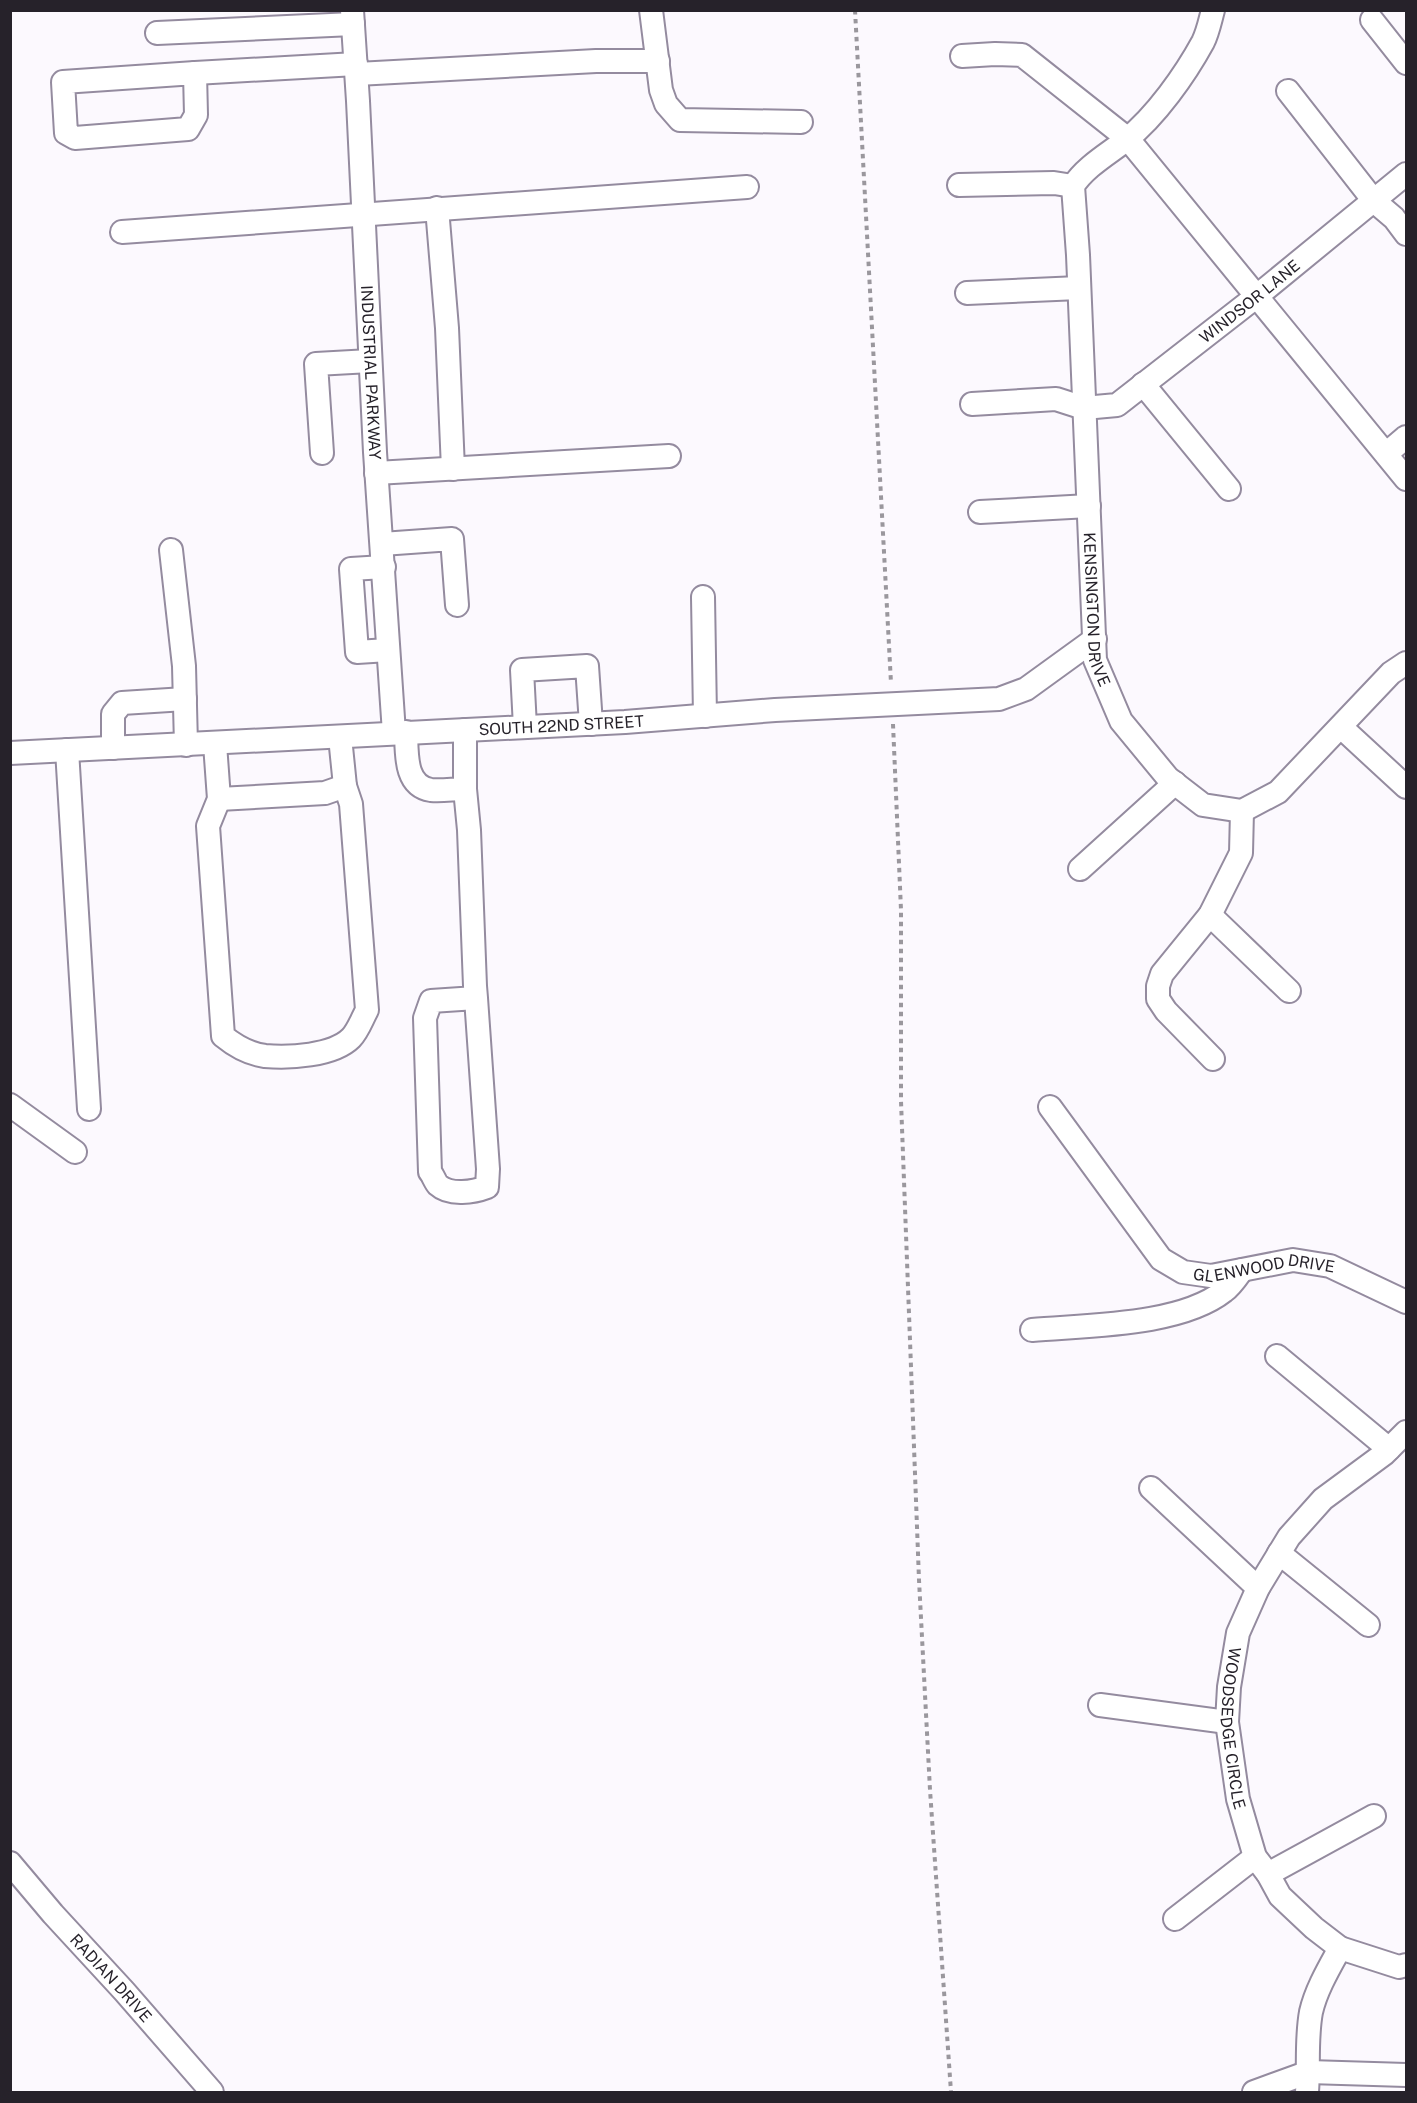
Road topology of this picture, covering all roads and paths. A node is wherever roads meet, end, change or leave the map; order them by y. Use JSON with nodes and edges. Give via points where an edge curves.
{"nodes":[{"id":1,"x":651,"y":10,"type":"edge"},
{"id":2,"x":855,"y":10,"type":"edge"},
{"id":3,"x":1195,"y":10,"type":"edge"},
{"id":4,"x":1214,"y":10,"type":"edge"},
{"id":5,"x":353,"y":17,"type":"edge"},
{"id":6,"x":305,"y":18,"type":"edge"},
{"id":7,"x":1372,"y":20,"type":"dead end"},
{"id":8,"x":157,"y":33,"type":"dead end"},
{"id":9,"x":1204,"y":40,"type":"junction"},
{"id":10,"x":962,"y":56,"type":"dead end"},
{"id":11,"x":658,"y":61,"type":"junction"},
{"id":12,"x":1407,"y":63,"type":"edge"},
{"id":13,"x":356,"y":69,"type":"junction"},
{"id":14,"x":195,"y":73,"type":"junction"},
{"id":15,"x":1288,"y":91,"type":"dead end"},
{"id":16,"x":801,"y":122,"type":"dead end"},
{"id":17,"x":1128,"y":139,"type":"junction"},
{"id":18,"x":1407,"y":174,"type":"edge"},
{"id":19,"x":958,"y":185,"type":"dead end"},
{"id":20,"x":1073,"y":186,"type":"junction"},
{"id":21,"x":747,"y":187,"type":"dead end"},
{"id":22,"x":1374,"y":201,"type":"junction"},
{"id":23,"x":437,"y":208,"type":"junction"},
{"id":24,"x":364,"y":214,"type":"junction"},
{"id":25,"x":122,"y":232,"type":"dead end"},
{"id":26,"x":1407,"y":234,"type":"edge"},
{"id":27,"x":1080,"y":288,"type":"junction"},
{"id":28,"x":967,"y":293,"type":"dead end"},
{"id":29,"x":1257,"y":296,"type":"junction"},
{"id":30,"x":370,"y":361,"type":"junction"},
{"id":31,"x":1143,"y":384,"type":"junction"},
{"id":32,"x":972,"y":404,"type":"dead end"},
{"id":33,"x":1084,"y":408,"type":"junction"},
{"id":34,"x":1407,"y":437,"type":"edge"},
{"id":35,"x":322,"y":453,"type":"dead end"},
{"id":36,"x":1386,"y":454,"type":"junction"},
{"id":37,"x":669,"y":456,"type":"dead end"},
{"id":38,"x":453,"y":469,"type":"junction"},
{"id":39,"x":376,"y":473,"type":"junction"},
{"id":40,"x":1407,"y":479,"type":"edge"},
{"id":41,"x":1229,"y":489,"type":"dead end"},
{"id":42,"x":1089,"y":506,"type":"junction"},
{"id":43,"x":980,"y":512,"type":"dead end"},
{"id":44,"x":382,"y":544,"type":"junction"},
{"id":45,"x":171,"y":550,"type":"dead end"},
{"id":46,"x":384,"y":567,"type":"junction"},
{"id":47,"x":703,"y":597,"type":"dead end"},
{"id":48,"x":457,"y":605,"type":"dead end"},
{"id":49,"x":1095,"y":639,"type":"junction"},
{"id":50,"x":388,"y":650,"type":"junction"},
{"id":51,"x":1407,"y":663,"type":"edge"},
{"id":52,"x":185,"y":699,"type":"junction"},
{"id":53,"x":892,"y":704,"type":"junction"},
{"id":54,"x":705,"y":716,"type":"junction"},
{"id":55,"x":591,"y":724,"type":"junction"},
{"id":56,"x":525,"y":727,"type":"junction"},
{"id":57,"x":1341,"y":727,"type":"junction"},
{"id":58,"x":465,"y":730,"type":"junction"},
{"id":59,"x":400,"y":733,"type":"junction"},
{"id":60,"x":340,"y":737,"type":"junction"},
{"id":61,"x":215,"y":744,"type":"junction"},
{"id":62,"x":186,"y":745,"type":"junction"},
{"id":63,"x":113,"y":748,"type":"junction"},
{"id":64,"x":67,"y":750,"type":"junction"},
{"id":65,"x":10,"y":753,"type":"edge"},
{"id":66,"x":1175,"y":783,"type":"junction"},
{"id":67,"x":345,"y":786,"type":"junction"},
{"id":68,"x":1407,"y":787,"type":"edge"},
{"id":69,"x":465,"y":789,"type":"junction"},
{"id":70,"x":219,"y":799,"type":"junction"},
{"id":71,"x":1242,"y":811,"type":"junction"},
{"id":72,"x":1080,"y":869,"type":"dead end"},
{"id":73,"x":1210,"y":915,"type":"junction"},
{"id":74,"x":1289,"y":991,"type":"dead end"},
{"id":75,"x":476,"y":998,"type":"junction"},
{"id":76,"x":1213,"y":1059,"type":"dead end"},
{"id":77,"x":10,"y":1105,"type":"edge"},
{"id":78,"x":1050,"y":1107,"type":"dead end"},
{"id":79,"x":89,"y":1109,"type":"dead end"},
{"id":80,"x":75,"y":1152,"type":"dead end"},
{"id":81,"x":1242,"y":1270,"type":"junction"},
{"id":82,"x":1407,"y":1302,"type":"edge"},
{"id":83,"x":1032,"y":1330,"type":"dead end"},
{"id":84,"x":1277,"y":1356,"type":"dead end"},
{"id":85,"x":1407,"y":1432,"type":"edge"},
{"id":86,"x":1389,"y":1449,"type":"junction"},
{"id":87,"x":1151,"y":1488,"type":"dead end"},
{"id":88,"x":1280,"y":1553,"type":"junction"},
{"id":89,"x":1258,"y":1588,"type":"junction"},
{"id":90,"x":1368,"y":1625,"type":"dead end"},
{"id":91,"x":1100,"y":1705,"type":"dead end"},
{"id":92,"x":1227,"y":1722,"type":"junction"},
{"id":93,"x":1374,"y":1816,"type":"dead end"},
{"id":94,"x":10,"y":1863,"type":"edge"},
{"id":95,"x":1261,"y":1865,"type":"junction"},
{"id":96,"x":1175,"y":1919,"type":"dead end"},
{"id":97,"x":1340,"y":1948,"type":"junction"},
{"id":98,"x":1407,"y":1965,"type":"edge"},
{"id":99,"x":1407,"y":2075,"type":"edge"},
{"id":100,"x":1308,"y":2082,"type":"edge"},
{"id":101,"x":213,"y":2092,"type":"edge"},
{"id":102,"x":951,"y":2092,"type":"edge"},
{"id":103,"x":1254,"y":2092,"type":"edge"}],
"edges":[{"from":1,"to":11,"type":"street"},
{"from":2,"to":53,"type":"path"},
{"from":3,"to":9,"type":"street"},
{"from":4,"to":9,"type":"street"},
{"from":5,"to":6,"type":"street"},
{"from":5,"to":13,"type":"street","name":"INDUSTRIAL PARKWAY"},
{"from":6,"to":8,"type":"street"},
{"from":7,"to":12,"type":"street"},
{"from":9,"to":17,"type":"street","via":[[1179,81]]},
{"from":10,"to":17,"type":"street","via":[[1022,55]]},
{"from":11,"to":13,"type":"street"},
{"from":11,"to":16,"type":"street","via":[[666,104],[680,120]]},
{"from":13,"to":14,"type":"street"},
{"from":13,"to":24,"type":"street","name":"INDUSTRIAL PARKWAY"},
{"from":14,"to":14,"type":"street","via":[[63,82],[66,133],[75,138],[188,129],[196,115]]},
{"from":15,"to":22,"type":"street"},
{"from":17,"to":20,"type":"street"},
{"from":17,"to":29,"type":"street"},
{"from":18,"to":22,"type":"street","name":"WINDSOR LANE"},
{"from":19,"to":20,"type":"street"},
{"from":20,"to":27,"type":"street","name":"KENSINGTON DRIVE"},
{"from":21,"to":23,"type":"street"},
{"from":22,"to":26,"type":"street"},
{"from":22,"to":29,"type":"street","name":"WINDSOR LANE"},
{"from":23,"to":24,"type":"street"},
{"from":23,"to":38,"type":"street"},
{"from":24,"to":25,"type":"street"},
{"from":24,"to":30,"type":"street","name":"INDUSTRIAL PARKWAY"},
{"from":27,"to":28,"type":"street"},
{"from":27,"to":33,"type":"street","name":"KENSINGTON DRIVE"},
{"from":29,"to":31,"type":"street","name":"WINDSOR LANE"},
{"from":29,"to":36,"type":"street"},
{"from":30,"to":35,"type":"street","via":[[316,364]]},
{"from":30,"to":39,"type":"street","name":"INDUSTRIAL PARKWAY"},
{"from":31,"to":33,"type":"street","name":"WINDSOR LANE","via":[[1117,405]]},
{"from":31,"to":41,"type":"street"},
{"from":32,"to":33,"type":"street","via":[[1056,399]]},
{"from":33,"to":42,"type":"street","name":"KENSINGTON DRIVE"},
{"from":34,"to":36,"type":"street"},
{"from":36,"to":40,"type":"street"},
{"from":37,"to":38,"type":"street"},
{"from":38,"to":39,"type":"street"},
{"from":39,"to":44,"type":"street","name":"INDUSTRIAL PARKWAY"},
{"from":42,"to":43,"type":"street"},
{"from":42,"to":49,"type":"street","name":"KENSINGTON DRIVE"},
{"from":44,"to":46,"type":"street","name":"INDUSTRIAL PARKWAY"},
{"from":44,"to":48,"type":"street","via":[[452,538]]},
{"from":45,"to":52,"type":"street"},
{"from":46,"to":50,"type":"street","name":"INDUSTRIAL PARKWAY"},
{"from":46,"to":50,"type":"street","via":[[351,569],[357,652]]},
{"from":47,"to":54,"type":"street"},
{"from":49,"to":53,"type":"street","name":"SOUTH 22ND STREET","via":[[1026,689],[999,699]]},
{"from":49,"to":66,"type":"street","name":"KENSINGTON DRIVE","via":[[1095,660],[1121,721]]},
{"from":50,"to":59,"type":"street","name":"INDUSTRIAL PARKWAY"},
{"from":51,"to":57,"type":"street","via":[[1391,673]]},
{"from":52,"to":62,"type":"street"},
{"from":52,"to":63,"type":"street","via":[[122,703],[113,714]]},
{"from":53,"to":54,"type":"street","name":"SOUTH 22ND STREET"},
{"from":53,"to":102,"type":"path","via":[[901,910],[901,1101],[919,1580]]},
{"from":54,"to":55,"type":"street","name":"SOUTH 22ND STREET"},
{"from":55,"to":56,"type":"street","name":"SOUTH 22ND STREET"},
{"from":55,"to":56,"type":"street","via":[[587,666],[522,670]]},
{"from":56,"to":58,"type":"street","name":"SOUTH 22ND STREET"},
{"from":57,"to":68,"type":"street"},
{"from":57,"to":71,"type":"street","via":[[1278,792]]},
{"from":58,"to":59,"type":"street","name":"SOUTH 22ND STREET"},
{"from":58,"to":69,"type":"street"},
{"from":59,"to":60,"type":"street","name":"SOUTH 22ND STREET"},
{"from":59,"to":69,"type":"street","name":"INDUSTRIAL PARKWAY","via":[[408,769],[417,782],[428,790]]},
{"from":60,"to":61,"type":"street","name":"SOUTH 22ND STREET"},
{"from":60,"to":67,"type":"street"},
{"from":61,"to":62,"type":"street","name":"SOUTH 22ND STREET"},
{"from":61,"to":70,"type":"street"},
{"from":62,"to":63,"type":"street","name":"SOUTH 22ND STREET"},
{"from":63,"to":64,"type":"street","name":"SOUTH 22ND STREET"},
{"from":64,"to":65,"type":"street","name":"SOUTH 22ND STREET"},
{"from":64,"to":79,"type":"street"},
{"from":66,"to":71,"type":"street","name":"KENSINGTON DRIVE","via":[[1203,805]]},
{"from":66,"to":72,"type":"street"},
{"from":67,"to":70,"type":"street","via":[[325,793]]},
{"from":67,"to":70,"type":"street","via":[[351,804],[367,1010],[352,1037],[340,1047],[316,1054],[263,1056],[235,1046],[223,1036],[208,826]]},
{"from":69,"to":75,"type":"street"},
{"from":71,"to":73,"type":"street","via":[[1240,854]]},
{"from":73,"to":74,"type":"street"},
{"from":73,"to":76,"type":"street","via":[[1162,974],[1158,999]]},
{"from":75,"to":75,"type":"street","via":[[487,1187],[450,1191],[438,1185],[430,1172],[425,1018],[431,1001]]},
{"from":77,"to":80,"type":"street"},
{"from":78,"to":81,"type":"street","name":"GLENWOOD DRIVE","via":[[1161,1259],[1183,1272],[1211,1276]]},
{"from":81,"to":82,"type":"street","name":"GLENWOOD DRIVE","via":[[1293,1260],[1330,1266]]},
{"from":81,"to":83,"type":"street","via":[[1225,1291],[1189,1310],[1163,1318]]},
{"from":84,"to":86,"type":"street"},
{"from":85,"to":86,"type":"street","name":"WOODSEDGE CIRCLE"},
{"from":86,"to":88,"type":"street","name":"WOODSEDGE CIRCLE","via":[[1323,1498]]},
{"from":87,"to":89,"type":"street"},
{"from":88,"to":89,"type":"street","name":"WOODSEDGE CIRCLE"},
{"from":88,"to":90,"type":"street"},
{"from":89,"to":92,"type":"street","name":"WOODSEDGE CIRCLE","via":[[1238,1633]]},
{"from":91,"to":92,"type":"street"},
{"from":92,"to":95,"type":"street","name":"WOODSEDGE CIRCLE","via":[[1238,1799]]},
{"from":93,"to":95,"type":"street"},
{"from":94,"to":101,"type":"street","name":"RADIAN DRIVE"},
{"from":95,"to":96,"type":"street"},
{"from":95,"to":97,"type":"street","name":"WOODSEDGE CIRCLE","via":[[1280,1896]]},
{"from":97,"to":98,"type":"street","name":"WOODSEDGE CIRCLE","via":[[1399,1967]]},
{"from":97,"to":100,"type":"street","via":[[1311,2011]]},
{"from":99,"to":100,"type":"street"},
{"from":100,"to":103,"type":"street"}]}
